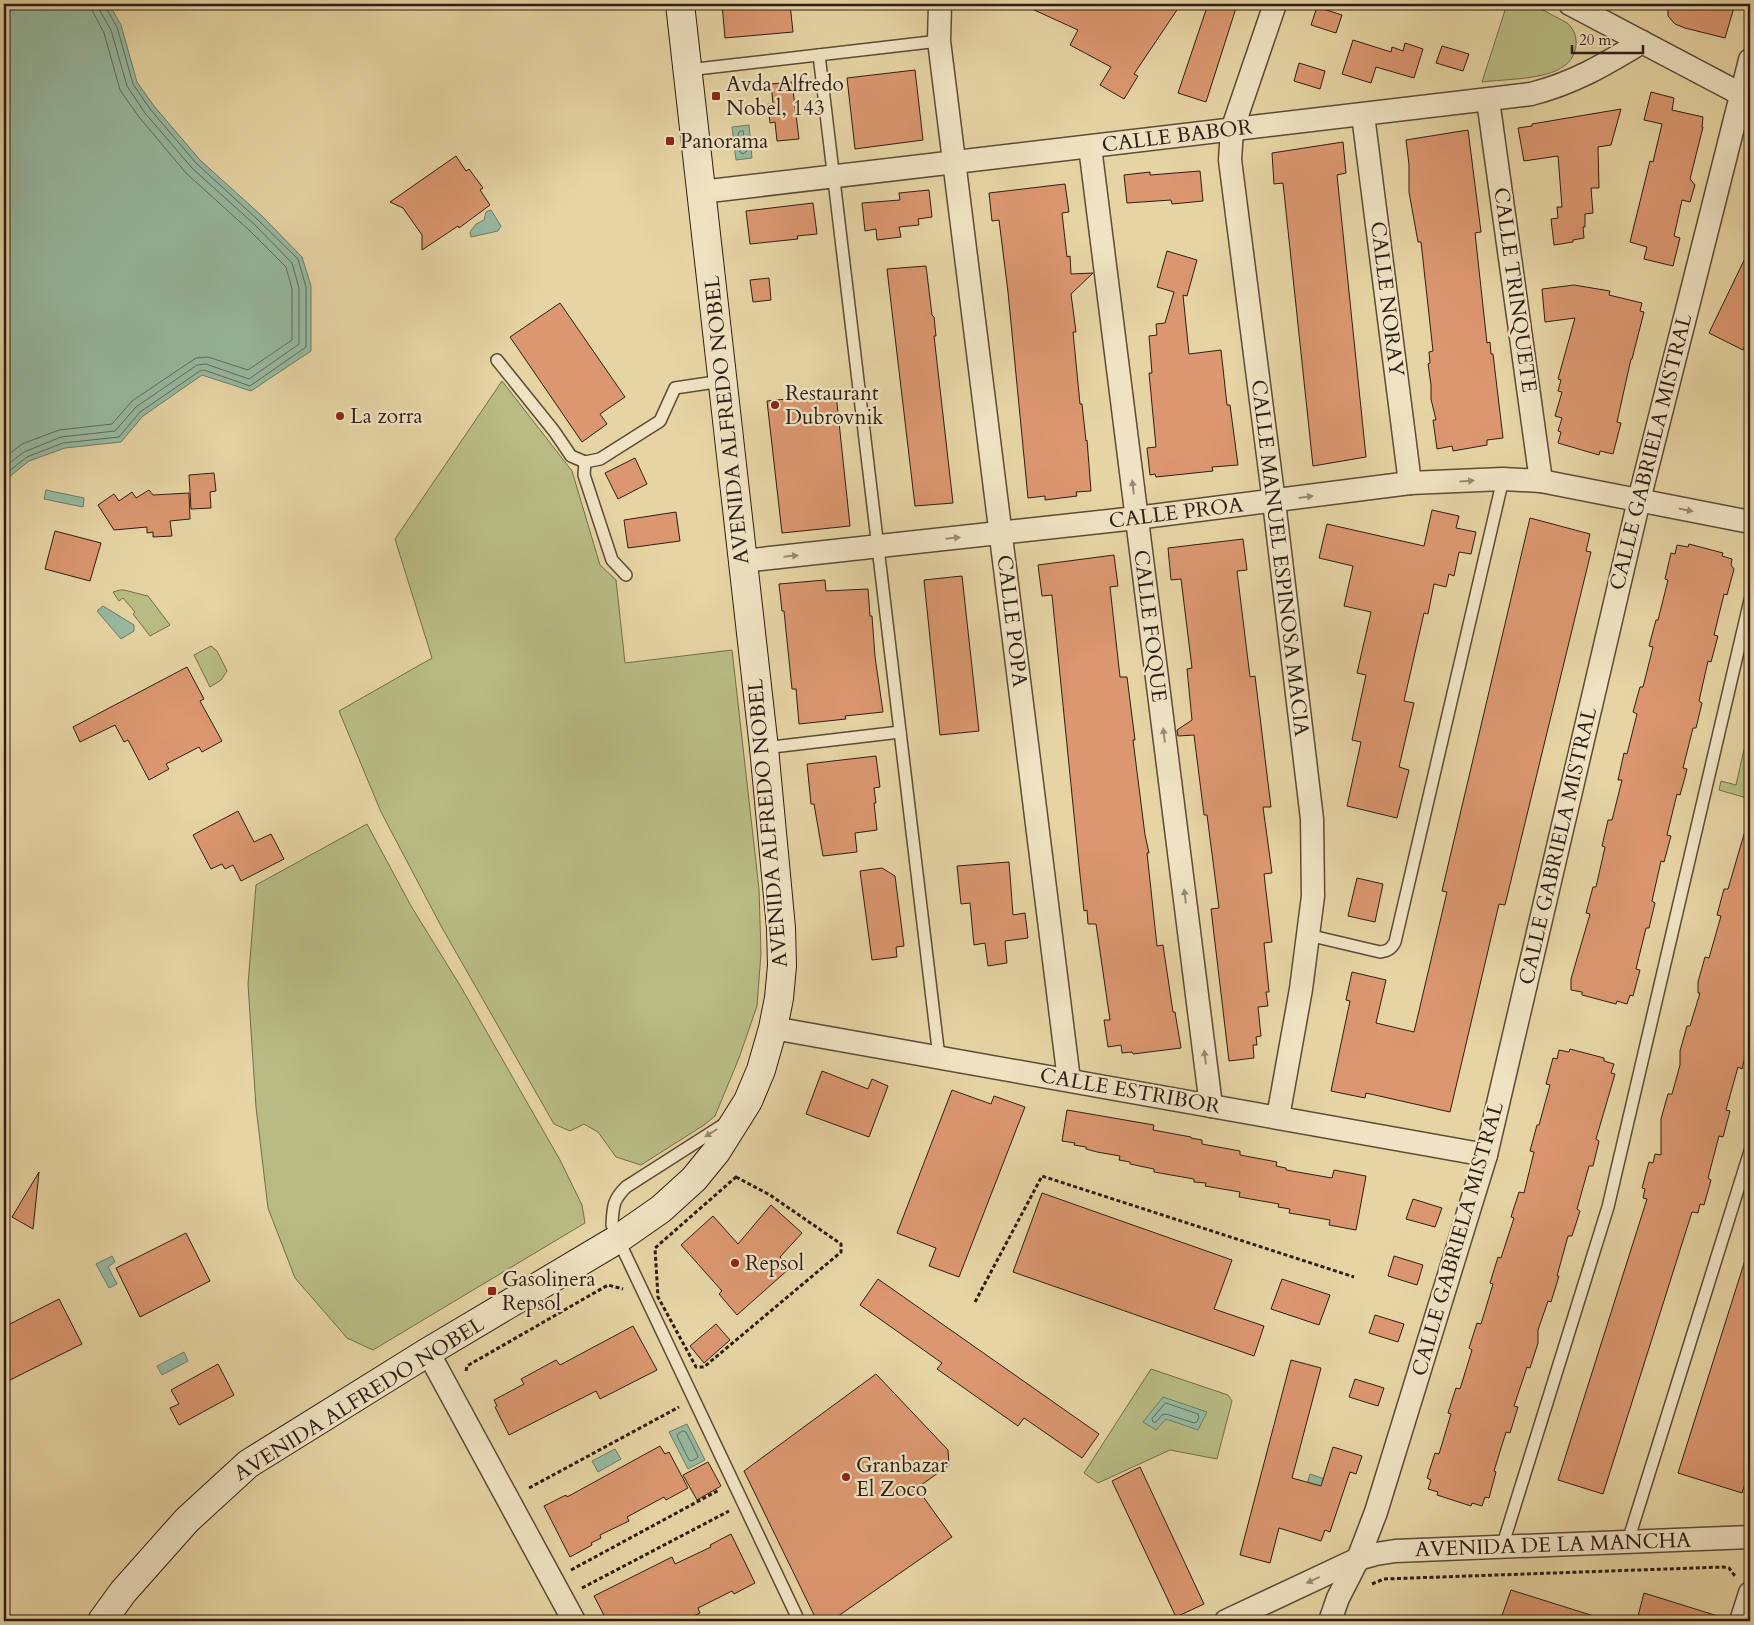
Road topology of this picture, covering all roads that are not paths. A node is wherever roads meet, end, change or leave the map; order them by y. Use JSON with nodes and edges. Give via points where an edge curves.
{"nodes":[{"id":1,"x":680,"y":4,"type":"edge"},
{"id":2,"x":940,"y":4,"type":"edge"},
{"id":3,"x":1275,"y":4,"type":"edge"},
{"id":4,"x":1570,"y":4,"type":"edge"},
{"id":5,"x":939,"y":41,"type":"junction"},
{"id":6,"x":1642,"y":42,"type":"junction"},
{"id":7,"x":819,"y":55,"type":"junction"},
{"id":8,"x":1750,"y":60,"type":"edge"},
{"id":9,"x":687,"y":70,"type":"junction"},
{"id":10,"x":1746,"y":96,"type":"edge"},
{"id":11,"x":1488,"y":100,"type":"junction"},
{"id":12,"x":1364,"y":115,"type":"junction"},
{"id":13,"x":1232,"y":130,"type":"junction"},
{"id":14,"x":1090,"y":146,"type":"junction"},
{"id":15,"x":954,"y":162,"type":"junction"},
{"id":16,"x":834,"y":176,"type":"junction"},
{"id":17,"x":701,"y":192,"type":"junction"},
{"id":18,"x":496,"y":360,"type":"dead end"},
{"id":19,"x":722,"y":381,"type":"junction"},
{"id":20,"x":585,"y":462,"type":"junction"},
{"id":21,"x":1503,"y":479,"type":"junction"},
{"id":22,"x":1542,"y":480,"type":"junction"},
{"id":23,"x":1410,"y":483,"type":"junction"},
{"id":24,"x":1638,"y":500,"type":"junction"},
{"id":25,"x":1274,"y":502,"type":"junction"},
{"id":26,"x":1136,"y":518,"type":"junction"},
{"id":27,"x":1750,"y":522,"type":"edge"},
{"id":28,"x":1001,"y":533,"type":"junction"},
{"id":29,"x":878,"y":547,"type":"junction"},
{"id":30,"x":743,"y":561,"type":"junction"},
{"id":31,"x":626,"y":575,"type":"dead end"},
{"id":32,"x":1750,"y":600,"type":"edge"},
{"id":33,"x":900,"y":732,"type":"junction"},
{"id":34,"x":764,"y":748,"type":"junction"},
{"id":35,"x":1308,"y":935,"type":"junction"},
{"id":36,"x":774,"y":1028,"type":"junction"},
{"id":37,"x":939,"y":1057,"type":"junction"},
{"id":38,"x":1069,"y":1080,"type":"junction"},
{"id":39,"x":748,"y":1101,"type":"junction"},
{"id":40,"x":1211,"y":1106,"type":"junction"},
{"id":41,"x":1278,"y":1118,"type":"junction"},
{"id":42,"x":1750,"y":1151,"type":"edge"},
{"id":43,"x":1486,"y":1155,"type":"junction"},
{"id":44,"x":615,"y":1232,"type":"junction"},
{"id":45,"x":428,"y":1352,"type":"junction"},
{"id":46,"x":1750,"y":1536,"type":"edge"},
{"id":47,"x":1628,"y":1542,"type":"junction"},
{"id":48,"x":1502,"y":1547,"type":"junction"},
{"id":49,"x":1358,"y":1559,"type":"junction"},
{"id":50,"x":1743,"y":1586,"type":"edge"},
{"id":51,"x":102,"y":1621,"type":"edge"},
{"id":52,"x":574,"y":1621,"type":"edge"},
{"id":53,"x":799,"y":1621,"type":"edge"},
{"id":54,"x":1226,"y":1621,"type":"edge"},
{"id":55,"x":1330,"y":1621,"type":"edge"},
{"id":56,"x":1741,"y":1621,"type":"edge"}],
"edges":[{"from":1,"to":9,"type":"main road","name":"AVENIDA ALFREDO NOBEL"},
{"from":2,"to":5,"type":"street","name":"CALLE POPA"},
{"from":3,"to":13,"type":"street","name":"CALLE MANUEL ESPINOSA MACIA"},
{"from":4,"to":6,"type":"street"},
{"from":5,"to":7,"type":"lane"},
{"from":5,"to":15,"type":"street","name":"CALLE POPA"},
{"from":6,"to":10,"type":"street"},
{"from":6,"to":11,"type":"street","name":"CALLE BABOR","via":[[1604,66],[1557,88]]},
{"from":7,"to":9,"type":"lane"},
{"from":7,"to":16,"type":"lane"},
{"from":8,"to":10,"type":"street","name":"CALLE GABRIELA MISTRAL"},
{"from":9,"to":17,"type":"main road","name":"AVENIDA ALFREDO NOBEL"},
{"from":10,"to":24,"type":"street","name":"CALLE GABRIELA MISTRAL"},
{"from":11,"to":12,"type":"street","name":"CALLE BABOR"},
{"from":11,"to":22,"type":"street","name":"CALLE TRINQUETE"},
{"from":12,"to":13,"type":"street","name":"CALLE BABOR"},
{"from":12,"to":23,"type":"street","name":"CALLE NORAY"},
{"from":13,"to":14,"type":"street","name":"CALLE BABOR"},
{"from":13,"to":25,"type":"street","name":"CALLE MANUEL ESPINOSA MACIA","via":[[1230,160]]},
{"from":14,"to":15,"type":"street","name":"CALLE BABOR"},
{"from":26,"to":14,"type":"street","name":"CALLE FOQUE","one_way":true},
{"from":15,"to":16,"type":"street","name":"CALLE BABOR"},
{"from":15,"to":28,"type":"street","name":"CALLE POPA"},
{"from":16,"to":17,"type":"street","name":"CALLE BABOR"},
{"from":16,"to":29,"type":"lane"},
{"from":17,"to":19,"type":"main road","name":"AVENIDA ALFREDO NOBEL"},
{"from":18,"to":20,"type":"lane","via":[[571,456]]},
{"from":19,"to":20,"type":"lane","via":[[675,388],[660,421],[600,459]]},
{"from":19,"to":30,"type":"main road","name":"AVENIDA ALFREDO NOBEL"},
{"from":20,"to":31,"type":"lane","via":[[584,475],[612,560]]},
{"from":21,"to":22,"type":"street","name":"CALLE PROA"},
{"from":23,"to":21,"type":"street","name":"CALLE PROA","one_way":true},
{"from":21,"to":35,"type":"lane","via":[[1395,942],[1392,948],[1380,952]]},
{"from":22,"to":24,"type":"street","name":"CALLE PROA"},
{"from":25,"to":23,"type":"street","name":"CALLE PROA","one_way":true},
{"from":24,"to":27,"type":"street","name":"CALLE PROA","one_way":true},
{"from":24,"to":43,"type":"street","name":"CALLE GABRIELA MISTRAL"},
{"from":25,"to":26,"type":"street","name":"CALLE PROA"},
{"from":25,"to":35,"type":"street","name":"CALLE MANUEL ESPINOSA MACIA","via":[[1312,819],[1313,896]]},
{"from":26,"to":28,"type":"street","name":"CALLE PROA"},
{"from":40,"to":26,"type":"street","name":"CALLE FOQUE","one_way":true},
{"from":29,"to":28,"type":"street","name":"CALLE PROA","one_way":true},
{"from":28,"to":38,"type":"street","name":"CALLE POPA"},
{"from":30,"to":29,"type":"street","name":"CALLE PROA","one_way":true},
{"from":29,"to":33,"type":"lane"},
{"from":30,"to":34,"type":"main road","name":"AVENIDA ALFREDO NOBEL"},
{"from":32,"to":48,"type":"lane","via":[[1608,1207]]},
{"from":33,"to":34,"type":"lane"},
{"from":33,"to":37,"type":"lane"},
{"from":34,"to":36,"type":"main road","name":"AVENIDA ALFREDO NOBEL","via":[[781,928],[782,966]]},
{"from":35,"to":41,"type":"street","name":"CALLE MANUEL ESPINOSA MACIA"},
{"from":36,"to":37,"type":"street","name":"CALLE ESTRIBOR"},
{"from":36,"to":39,"type":"main road","name":"AVENIDA ALFREDO NOBEL"},
{"from":37,"to":38,"type":"street","name":"CALLE ESTRIBOR"},
{"from":38,"to":40,"type":"street","name":"CALLE ESTRIBOR"},
{"from":39,"to":44,"type":"main road","name":"AVENIDA ALFREDO NOBEL","via":[[716,1152],[694,1179],[661,1209]]},
{"from":39,"to":44,"type":"lane","one_way":true,"via":[[721,1127],[626,1187],[613,1206]]},
{"from":40,"to":41,"type":"street","name":"CALLE ESTRIBOR"},
{"from":41,"to":43,"type":"street","name":"CALLE ESTRIBOR"},
{"from":42,"to":47,"type":"lane"},
{"from":43,"to":49,"type":"street","name":"CALLE GABRIELA MISTRAL","via":[[1385,1483]]},
{"from":44,"to":45,"type":"main road","name":"AVENIDA ALFREDO NOBEL"},
{"from":44,"to":53,"type":"lane"},
{"from":45,"to":51,"type":"main road","name":"AVENIDA ALFREDO NOBEL","via":[[248,1464],[187,1520],[123,1592]]},
{"from":45,"to":52,"type":"street"},
{"from":46,"to":47,"type":"street","name":"AVENIDA DE LA MANCHA"},
{"from":47,"to":48,"type":"street","name":"AVENIDA DE LA MANCHA"},
{"from":48,"to":49,"type":"street","name":"AVENIDA DE LA MANCHA","via":[[1395,1551]]},
{"from":49,"to":54,"type":"street","name":"AVENIDA DE LA MANCHA","one_way":true},
{"from":49,"to":55,"type":"street","name":"CALLE GABRIELA MISTRAL"},
{"from":50,"to":56,"type":"street"}]}
